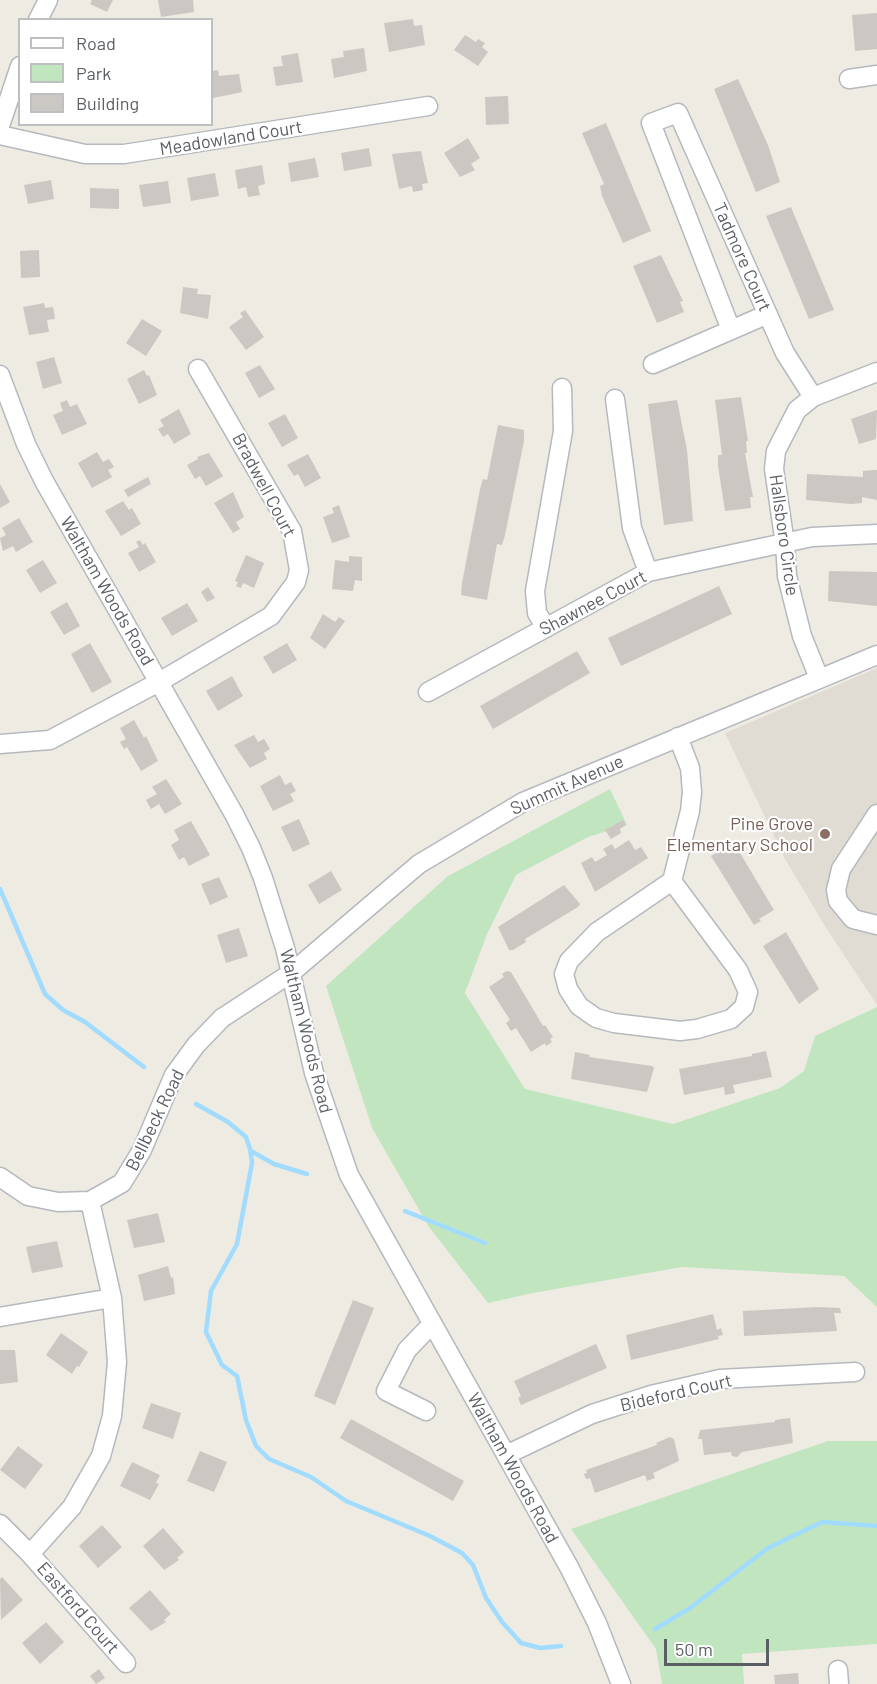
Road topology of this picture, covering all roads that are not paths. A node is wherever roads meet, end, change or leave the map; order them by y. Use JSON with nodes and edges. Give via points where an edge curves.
{"nodes":[{"id":1,"x":48,"y":0,"type":"edge"},
{"id":2,"x":39,"y":18,"type":"edge"},
{"id":3,"x":18,"y":72,"type":"edge"},
{"id":4,"x":877,"y":75,"type":"edge"},
{"id":5,"x":849,"y":79,"type":"dead end"},
{"id":6,"x":428,"y":106,"type":"dead end"},
{"id":7,"x":0,"y":126,"type":"edge"},
{"id":8,"x":0,"y":135,"type":"edge"},
{"id":9,"x":768,"y":314,"type":"junction"},
{"id":10,"x":731,"y":330,"type":"junction"},
{"id":11,"x":653,"y":364,"type":"dead end"},
{"id":12,"x":198,"y":369,"type":"dead end"},
{"id":13,"x":877,"y":372,"type":"edge"},
{"id":14,"x":0,"y":375,"type":"edge"},
{"id":15,"x":562,"y":388,"type":"dead end"},
{"id":16,"x":813,"y":398,"type":"junction"},
{"id":17,"x":615,"y":399,"type":"dead end"},
{"id":18,"x":877,"y":534,"type":"edge"},
{"id":19,"x":786,"y":544,"type":"junction"},
{"id":20,"x":648,"y":572,"type":"junction"},
{"id":21,"x":546,"y":628,"type":"junction"},
{"id":22,"x":877,"y":655,"type":"edge"},
{"id":23,"x":819,"y":678,"type":"junction"},
{"id":24,"x":159,"y":682,"type":"junction"},
{"id":25,"x":428,"y":692,"type":"dead end"},
{"id":26,"x":678,"y":737,"type":"junction"},
{"id":27,"x":0,"y":744,"type":"edge"},
{"id":28,"x":877,"y":813,"type":"edge"},
{"id":29,"x":672,"y":881,"type":"junction"},
{"id":30,"x":877,"y":925,"type":"edge"},
{"id":31,"x":291,"y":973,"type":"junction"},
{"id":32,"x":0,"y":1177,"type":"edge"},
{"id":33,"x":90,"y":1201,"type":"junction"},
{"id":34,"x":112,"y":1298,"type":"junction"},
{"id":35,"x":0,"y":1317,"type":"edge"},
{"id":36,"x":432,"y":1324,"type":"junction"},
{"id":37,"x":855,"y":1372,"type":"dead end"},
{"id":38,"x":426,"y":1412,"type":"dead end"},
{"id":39,"x":506,"y":1455,"type":"junction"},
{"id":40,"x":0,"y":1524,"type":"edge"},
{"id":41,"x":30,"y":1554,"type":"junction"},
{"id":42,"x":126,"y":1663,"type":"dead end"},
{"id":43,"x":621,"y":1684,"type":"edge"}],
"edges":[{"from":1,"to":2,"type":"street"},
{"from":3,"to":7,"type":"street"},
{"from":4,"to":5,"type":"street"},
{"from":6,"to":8,"type":"street","name":"Meadowland Court","via":[[124,154],[85,154]]},
{"from":9,"to":10,"type":"street"},
{"from":9,"to":10,"type":"street","name":"Tadmore Court","via":[[678,113],[651,123]]},
{"from":9,"to":16,"type":"street","name":"Tadmore Court","via":[[785,353]]},
{"from":10,"to":11,"type":"street"},
{"from":12,"to":24,"type":"street","name":"Bradwell Court","via":[[292,531],[299,570],[288,597],[271,616]]},
{"from":13,"to":16,"type":"street","name":"Hallsboro Circle"},
{"from":14,"to":24,"type":"street","name":"Waltham Woods Road","via":[[44,481]]},
{"from":15,"to":21,"type":"street","via":[[563,431],[535,591],[537,613]]},
{"from":16,"to":19,"type":"street","name":"Hallsboro Circle","via":[[797,410],[777,451],[774,469]]},
{"from":17,"to":20,"type":"street","via":[[632,528]]},
{"from":18,"to":19,"type":"street","name":"Shawnee Court","via":[[812,537]]},
{"from":19,"to":20,"type":"street","name":"Shawnee Court"},
{"from":19,"to":23,"type":"street","name":"Hallsboro Circle","via":[[793,606]]},
{"from":20,"to":21,"type":"street","name":"Shawnee Court"},
{"from":21,"to":25,"type":"street","name":"Shawnee Court"},
{"from":22,"to":23,"type":"street","name":"Summit Avenue"},
{"from":23,"to":26,"type":"street","name":"Summit Avenue"},
{"from":24,"to":27,"type":"street","name":"Bradwell Court","via":[[50,740]]},
{"from":24,"to":31,"type":"street","name":"Waltham Woods Road","via":[[251,848],[275,912]]},
{"from":26,"to":29,"type":"street","via":[[690,768],[692,792]]},
{"from":26,"to":31,"type":"street","name":"Summit Avenue","via":[[523,802],[472,831],[419,864]]},
{"from":28,"to":30,"type":"street","via":[[841,869],[836,890],[838,901],[853,919]]},
{"from":29,"to":29,"type":"street","via":[[597,932],[569,961],[564,974],[568,989],[579,1006],[596,1018],[680,1031],[731,1019],[744,1007],[748,992],[738,970]]},
{"from":31,"to":33,"type":"street","name":"Bellbeck Road","via":[[222,1018],[196,1045],[166,1092],[132,1171],[122,1183]]},
{"from":31,"to":36,"type":"street","name":"Waltham Woods Road","via":[[314,1073],[350,1175]]},
{"from":32,"to":33,"type":"street","name":"Bellbeck Road","via":[[28,1196],[58,1202]]},
{"from":33,"to":34,"type":"street","name":"Eastford Court"},
{"from":34,"to":35,"type":"street"},
{"from":34,"to":41,"type":"street","name":"Eastford Court","via":[[117,1362],[112,1416],[101,1456],[72,1507]]},
{"from":36,"to":38,"type":"street","via":[[408,1350],[386,1391]]},
{"from":36,"to":39,"type":"street","name":"Waltham Woods Road"},
{"from":37,"to":39,"type":"street","name":"Bideford Court","via":[[720,1379],[651,1395],[592,1414]]},
{"from":39,"to":43,"type":"street","name":"Waltham Woods Road","via":[[584,1597]]},
{"from":40,"to":41,"type":"street","name":"Eastford Court"},
{"from":41,"to":42,"type":"street","name":"Eastford Court"}]}
